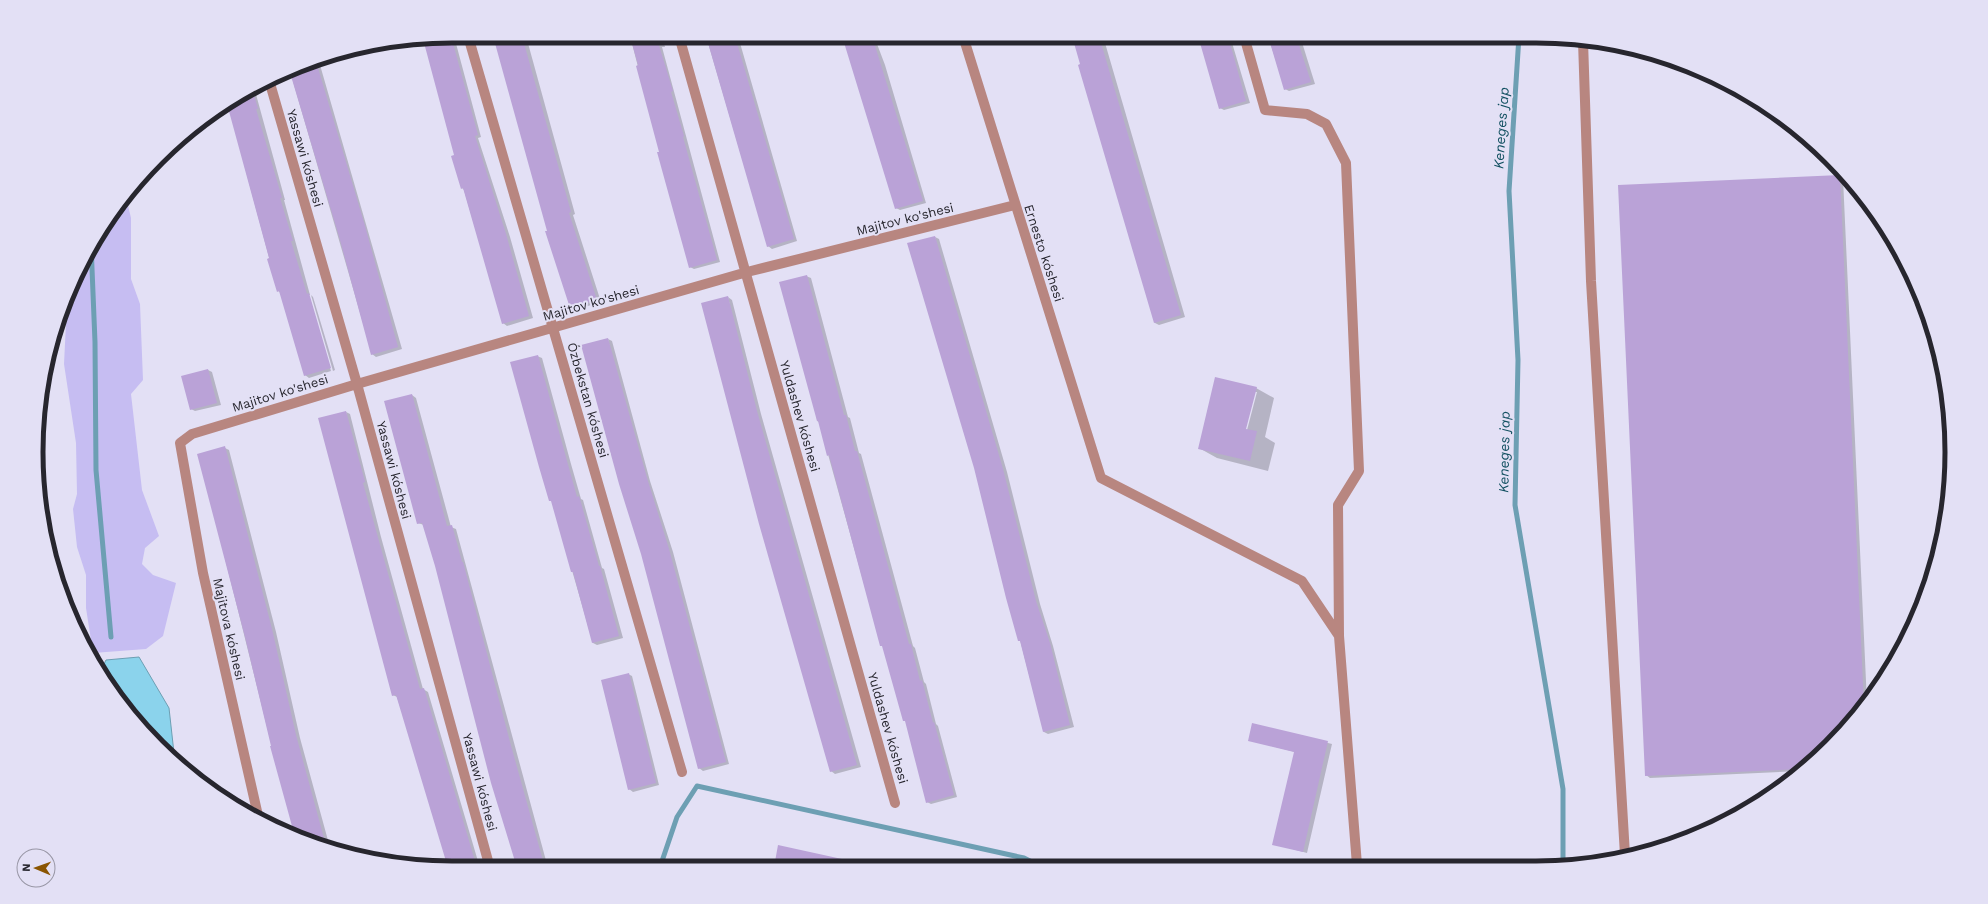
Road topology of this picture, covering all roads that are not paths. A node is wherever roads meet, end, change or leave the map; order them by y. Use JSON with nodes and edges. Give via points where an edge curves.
{"nodes":[{"id":1,"x":470,"y":43,"type":"edge"},
{"id":2,"x":681,"y":43,"type":"edge"},
{"id":3,"x":965,"y":43,"type":"edge"},
{"id":4,"x":1246,"y":43,"type":"edge"},
{"id":5,"x":1583,"y":46,"type":"edge"},
{"id":6,"x":271,"y":85,"type":"edge"},
{"id":7,"x":1015,"y":205,"type":"junction"},
{"id":8,"x":746,"y":272,"type":"junction"},
{"id":9,"x":553,"y":327,"type":"junction"},
{"id":10,"x":356,"y":384,"type":"junction"},
{"id":11,"x":180,"y":443,"type":"joint"},
{"id":12,"x":1339,"y":636,"type":"junction"},
{"id":13,"x":682,"y":772,"type":"dead end"},
{"id":14,"x":895,"y":803,"type":"dead end"},
{"id":15,"x":258,"y":812,"type":"edge"},
{"id":16,"x":1625,"y":851,"type":"edge"},
{"id":17,"x":488,"y":861,"type":"edge"},
{"id":18,"x":1356,"y":861,"type":"edge"}],
"edges":[{"from":1,"to":9,"type":"street","name":"Ózbekstan kóshesi"},
{"from":2,"to":8,"type":"street","name":"Yuldashev kóshesi"},
{"from":3,"to":7,"type":"street","name":"Ernesto kóshesi"},
{"from":4,"to":12,"type":"street","via":[[1265,110],[1307,114],[1326,124],[1346,163],[1359,471],[1338,505]]},
{"from":5,"to":16,"type":"street","via":[[1591,281]]},
{"from":6,"to":10,"type":"street","name":"Yassawi kóshesi"},
{"from":7,"to":8,"type":"street","name":"Majitov ko'shesi"},
{"from":7,"to":12,"type":"street","name":"Ernesto kóshesi","via":[[1101,478],[1302,581]]},
{"from":8,"to":9,"type":"street","name":"Majitov ko'shesi"},
{"from":8,"to":14,"type":"street","name":"Yuldashev kóshesi"},
{"from":9,"to":10,"type":"street","name":"Majitov ko'shesi"},
{"from":9,"to":13,"type":"street","name":"Ózbekstan kóshesi"},
{"from":10,"to":11,"type":"street","name":"Majitov ko'shesi","via":[[192,434]]},
{"from":10,"to":17,"type":"street","name":"Yassawi kóshesi"},
{"from":11,"to":15,"type":"street","name":"Majitova kóshesi","via":[[203,573]]},
{"from":12,"to":18,"type":"street"}]}
